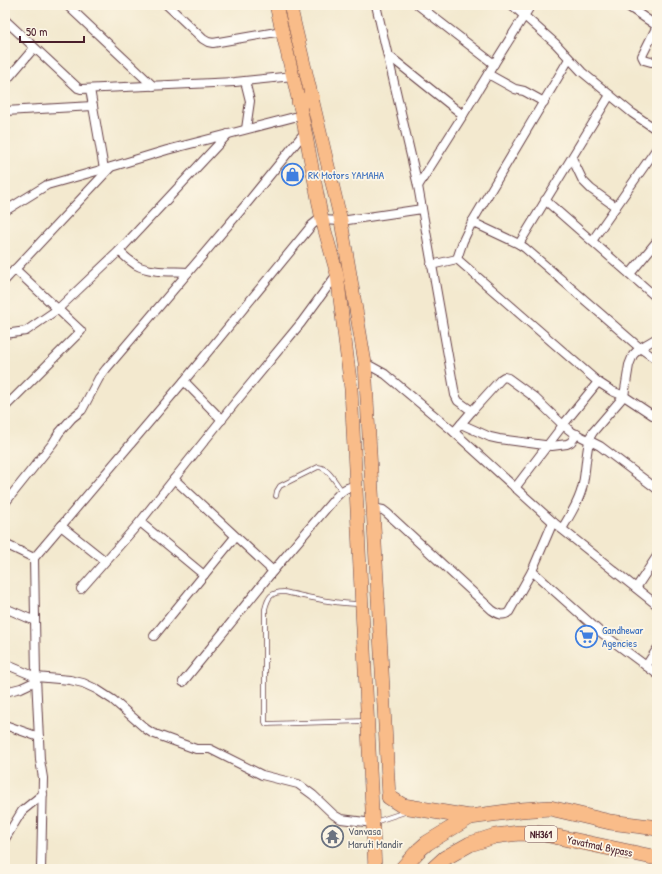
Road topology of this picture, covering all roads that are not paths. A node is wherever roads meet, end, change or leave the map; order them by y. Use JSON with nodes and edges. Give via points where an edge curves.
{"nodes":[{"id":1,"x":67,"y":5,"type":"edge"},
{"id":2,"x":167,"y":5,"type":"edge"},
{"id":3,"x":276,"y":5,"type":"edge"},
{"id":4,"x":290,"y":5,"type":"edge"},
{"id":5,"x":376,"y":5,"type":"edge"},
{"id":6,"x":418,"y":5,"type":"edge"},
{"id":7,"x":512,"y":5,"type":"edge"},
{"id":8,"x":531,"y":5,"type":"edge"},
{"id":9,"x":626,"y":5,"type":"edge"},
{"id":10,"x":524,"y":15,"type":"junction"},
{"id":11,"x":5,"y":20,"type":"edge"},
{"id":12,"x":657,"y":25,"type":"edge"},
{"id":13,"x":282,"y":31,"type":"junction"},
{"id":14,"x":34,"y":48,"type":"junction"},
{"id":15,"x":388,"y":55,"type":"junction"},
{"id":16,"x":569,"y":59,"type":"junction"},
{"id":17,"x":657,"y":61,"type":"edge"},
{"id":18,"x":494,"y":64,"type":"junction"},
{"id":19,"x":488,"y":74,"type":"junction"},
{"id":20,"x":293,"y":76,"type":"junction"},
{"id":21,"x":245,"y":81,"type":"junction"},
{"id":22,"x":5,"y":82,"type":"edge"},
{"id":23,"x":153,"y":86,"type":"junction"},
{"id":24,"x":90,"y":89,"type":"junction"},
{"id":25,"x":610,"y":95,"type":"junction"},
{"id":26,"x":544,"y":102,"type":"junction"},
{"id":27,"x":304,"y":105,"type":"junction"},
{"id":28,"x":93,"y":106,"type":"junction"},
{"id":29,"x":5,"y":111,"type":"edge"},
{"id":30,"x":463,"y":116,"type":"junction"},
{"id":31,"x":246,"y":129,"type":"junction"},
{"id":32,"x":657,"y":130,"type":"edge"},
{"id":33,"x":305,"y":132,"type":"junction"},
{"id":34,"x":229,"y":134,"type":"junction"},
{"id":35,"x":657,"y":148,"type":"edge"},
{"id":36,"x":572,"y":158,"type":"junction"},
{"id":37,"x":107,"y":168,"type":"junction"},
{"id":38,"x":418,"y":186,"type":"junction"},
{"id":39,"x":545,"y":200,"type":"junction"},
{"id":40,"x":616,"y":207,"type":"junction"},
{"id":41,"x":422,"y":209,"type":"junction"},
{"id":42,"x":5,"y":211,"type":"edge"},
{"id":43,"x":322,"y":220,"type":"junction"},
{"id":44,"x":341,"y":221,"type":"junction"},
{"id":45,"x":472,"y":222,"type":"junction"},
{"id":46,"x":592,"y":241,"type":"junction"},
{"id":47,"x":657,"y":241,"type":"edge"},
{"id":48,"x":519,"y":244,"type":"junction"},
{"id":49,"x":119,"y":251,"type":"junction"},
{"id":50,"x":457,"y":259,"type":"junction"},
{"id":51,"x":431,"y":265,"type":"junction"},
{"id":52,"x":15,"y":269,"type":"junction"},
{"id":53,"x":188,"y":272,"type":"junction"},
{"id":54,"x":337,"y":274,"type":"junction"},
{"id":55,"x":630,"y":274,"type":"junction"},
{"id":56,"x":5,"y":280,"type":"edge"},
{"id":57,"x":657,"y":298,"type":"edge"},
{"id":58,"x":58,"y":308,"type":"junction"},
{"id":59,"x":5,"y":334,"type":"edge"},
{"id":60,"x":657,"y":338,"type":"edge"},
{"id":61,"x":640,"y":348,"type":"junction"},
{"id":62,"x":657,"y":360,"type":"edge"},
{"id":63,"x":366,"y":363,"type":"junction"},
{"id":64,"x":184,"y":381,"type":"junction"},
{"id":65,"x":598,"y":382,"type":"junction"},
{"id":66,"x":624,"y":396,"type":"junction"},
{"id":67,"x":5,"y":407,"type":"edge"},
{"id":68,"x":472,"y":411,"type":"junction"},
{"id":69,"x":656,"y":417,"type":"edge"},
{"id":70,"x":222,"y":420,"type":"junction"},
{"id":71,"x":461,"y":424,"type":"junction"},
{"id":72,"x":563,"y":425,"type":"junction"},
{"id":73,"x":454,"y":432,"type":"junction"},
{"id":74,"x":577,"y":434,"type":"junction"},
{"id":75,"x":589,"y":441,"type":"junction"},
{"id":76,"x":547,"y":445,"type":"junction"},
{"id":77,"x":174,"y":479,"type":"junction"},
{"id":78,"x":356,"y":486,"type":"junction"},
{"id":79,"x":515,"y":488,"type":"junction"},
{"id":80,"x":657,"y":489,"type":"edge"},
{"id":81,"x":342,"y":491,"type":"junction"},
{"id":82,"x":276,"y":496,"type":"dead end"},
{"id":83,"x":5,"y":502,"type":"edge"},
{"id":84,"x":373,"y":508,"type":"junction"},
{"id":85,"x":140,"y":522,"type":"junction"},
{"id":86,"x":553,"y":522,"type":"junction"},
{"id":87,"x":61,"y":526,"type":"junction"},
{"id":88,"x":562,"y":529,"type":"junction"},
{"id":89,"x":235,"y":536,"type":"junction"},
{"id":90,"x":5,"y":544,"type":"edge"},
{"id":91,"x":657,"y":556,"type":"edge"},
{"id":92,"x":34,"y":558,"type":"junction"},
{"id":93,"x":105,"y":561,"type":"junction"},
{"id":94,"x":532,"y":571,"type":"junction"},
{"id":95,"x":272,"y":572,"type":"junction"},
{"id":96,"x":204,"y":575,"type":"junction"},
{"id":97,"x":636,"y":588,"type":"junction"},
{"id":98,"x":81,"y":589,"type":"dead end"},
{"id":99,"x":362,"y":604,"type":"junction"},
{"id":100,"x":657,"y":605,"type":"edge"},
{"id":101,"x":5,"y":608,"type":"edge"},
{"id":102,"x":35,"y":621,"type":"junction"},
{"id":103,"x":154,"y":636,"type":"dead end"},
{"id":104,"x":657,"y":649,"type":"edge"},
{"id":105,"x":5,"y":664,"type":"edge"},
{"id":106,"x":646,"y":666,"type":"junction"},
{"id":107,"x":657,"y":674,"type":"edge"},
{"id":108,"x":36,"y":679,"type":"junction"},
{"id":109,"x":183,"y":682,"type":"dead end"},
{"id":110,"x":5,"y":692,"type":"edge"},
{"id":111,"x":368,"y":721,"type":"junction"},
{"id":112,"x":5,"y":725,"type":"edge"},
{"id":113,"x":39,"y":738,"type":"junction"},
{"id":114,"x":43,"y":794,"type":"junction"},
{"id":115,"x":389,"y":797,"type":"joint"},
{"id":116,"x":415,"y":808,"type":"junction"},
{"id":117,"x":470,"y":817,"type":"junction"},
{"id":118,"x":373,"y":823,"type":"junction"},
{"id":119,"x":657,"y":828,"type":"edge"},
{"id":120,"x":5,"y":839,"type":"edge"},
{"id":121,"x":657,"y":858,"type":"edge"},
{"id":122,"x":41,"y":869,"type":"edge"},
{"id":123,"x":375,"y":869,"type":"edge"},
{"id":124,"x":402,"y":869,"type":"edge"},
{"id":125,"x":432,"y":869,"type":"edge"}],
"edges":[{"from":1,"to":23,"type":"street"},
{"from":2,"to":13,"type":"street","via":[[208,42]]},
{"from":3,"to":13,"type":"main road"},
{"from":4,"to":27,"type":"main road"},
{"from":5,"to":15,"type":"street"},
{"from":6,"to":18,"type":"street"},
{"from":7,"to":10,"type":"street"},
{"from":8,"to":10,"type":"street"},
{"from":9,"to":12,"type":"street"},
{"from":10,"to":16,"type":"street"},
{"from":10,"to":18,"type":"street"},
{"from":11,"to":14,"type":"street"},
{"from":12,"to":17,"type":"street","via":[[642,56],[644,60]]},
{"from":13,"to":20,"type":"main road"},
{"from":14,"to":22,"type":"street"},
{"from":14,"to":24,"type":"street","via":[[78,88]]},
{"from":15,"to":30,"type":"street"},
{"from":15,"to":38,"type":"street"},
{"from":16,"to":25,"type":"street"},
{"from":16,"to":26,"type":"street"},
{"from":18,"to":19,"type":"street"},
{"from":19,"to":26,"type":"street"},
{"from":19,"to":30,"type":"street"},
{"from":20,"to":21,"type":"street"},
{"from":20,"to":27,"type":"main road"},
{"from":21,"to":23,"type":"street"},
{"from":21,"to":31,"type":"street","via":[[250,101]]},
{"from":23,"to":24,"type":"street"},
{"from":24,"to":28,"type":"street"},
{"from":25,"to":32,"type":"street"},
{"from":25,"to":36,"type":"street"},
{"from":26,"to":45,"type":"street"},
{"from":27,"to":31,"type":"street"},
{"from":27,"to":33,"type":"main road"},
{"from":27,"to":44,"type":"main road"},
{"from":28,"to":29,"type":"street"},
{"from":28,"to":37,"type":"street"},
{"from":30,"to":38,"type":"street"},
{"from":31,"to":34,"type":"street"},
{"from":33,"to":43,"type":"main road"},
{"from":33,"to":53,"type":"street"},
{"from":34,"to":37,"type":"street"},
{"from":34,"to":49,"type":"street"},
{"from":35,"to":40,"type":"street"},
{"from":36,"to":39,"type":"street"},
{"from":36,"to":40,"type":"street","via":[[583,181]]},
{"from":37,"to":42,"type":"street","via":[[47,185]]},
{"from":37,"to":52,"type":"street"},
{"from":38,"to":41,"type":"street"},
{"from":39,"to":46,"type":"street"},
{"from":39,"to":48,"type":"street"},
{"from":40,"to":46,"type":"street"},
{"from":41,"to":44,"type":"street"},
{"from":41,"to":51,"type":"street"},
{"from":43,"to":44,"type":"street"},
{"from":43,"to":54,"type":"main road"},
{"from":43,"to":64,"type":"street","via":[[312,225]]},
{"from":44,"to":63,"type":"main road"},
{"from":45,"to":48,"type":"street"},
{"from":45,"to":50,"type":"street"},
{"from":46,"to":55,"type":"street"},
{"from":47,"to":55,"type":"street"},
{"from":48,"to":61,"type":"street"},
{"from":49,"to":53,"type":"street","via":[[144,269]]},
{"from":49,"to":58,"type":"street"},
{"from":50,"to":51,"type":"street"},
{"from":50,"to":65,"type":"street"},
{"from":51,"to":68,"type":"street","via":[[455,395],[458,401]]},
{"from":52,"to":56,"type":"street"},
{"from":52,"to":58,"type":"street"},
{"from":53,"to":83,"type":"street","via":[[106,369],[82,410],[59,433]]},
{"from":54,"to":70,"type":"street","via":[[302,323]]},
{"from":54,"to":78,"type":"main road","via":[[351,389]]},
{"from":55,"to":57,"type":"street"},
{"from":58,"to":59,"type":"street","via":[[26,331]]},
{"from":58,"to":67,"type":"street","via":[[81,331]]},
{"from":60,"to":61,"type":"street"},
{"from":61,"to":62,"type":"street"},
{"from":61,"to":66,"type":"street","via":[[630,360]]},
{"from":63,"to":73,"type":"street","via":[[385,374]]},
{"from":63,"to":84,"type":"main road"},
{"from":64,"to":70,"type":"street"},
{"from":64,"to":87,"type":"street"},
{"from":65,"to":66,"type":"street"},
{"from":65,"to":72,"type":"street"},
{"from":66,"to":69,"type":"street"},
{"from":66,"to":75,"type":"street","via":[[593,432]]},
{"from":68,"to":71,"type":"street"},
{"from":68,"to":72,"type":"street","via":[[504,377],[534,397]]},
{"from":70,"to":77,"type":"street"},
{"from":71,"to":73,"type":"street"},
{"from":71,"to":76,"type":"street","via":[[490,437]]},
{"from":72,"to":74,"type":"street"},
{"from":72,"to":76,"type":"street"},
{"from":73,"to":79,"type":"street"},
{"from":74,"to":75,"type":"street"},
{"from":74,"to":76,"type":"street","via":[[567,444]]},
{"from":75,"to":80,"type":"street","via":[[600,446]]},
{"from":75,"to":88,"type":"street","via":[[580,494]]},
{"from":76,"to":79,"type":"street"},
{"from":77,"to":85,"type":"street"},
{"from":77,"to":89,"type":"street"},
{"from":78,"to":81,"type":"street"},
{"from":78,"to":99,"type":"main road"},
{"from":79,"to":86,"type":"street"},
{"from":81,"to":82,"type":"lane","via":[[326,470],[318,467],[280,486]]},
{"from":81,"to":95,"type":"street"},
{"from":84,"to":94,"type":"street","via":[[387,513],[492,610],[501,615],[509,612]]},
{"from":84,"to":115,"type":"main road"},
{"from":85,"to":93,"type":"street"},
{"from":85,"to":96,"type":"street"},
{"from":86,"to":88,"type":"street"},
{"from":86,"to":94,"type":"street"},
{"from":87,"to":92,"type":"street"},
{"from":87,"to":93,"type":"street"},
{"from":88,"to":97,"type":"street"},
{"from":89,"to":95,"type":"street"},
{"from":89,"to":96,"type":"street"},
{"from":90,"to":92,"type":"street"},
{"from":91,"to":97,"type":"street"},
{"from":92,"to":102,"type":"street"},
{"from":93,"to":98,"type":"street"},
{"from":94,"to":106,"type":"street","via":[[598,631]]},
{"from":95,"to":109,"type":"street"},
{"from":96,"to":103,"type":"street"},
{"from":97,"to":100,"type":"street"},
{"from":99,"to":111,"type":"main road"},
{"from":99,"to":111,"type":"lane","via":[[330,602],[284,592],[273,594],[269,598],[265,609],[265,722],[266,724]]},
{"from":101,"to":102,"type":"street"},
{"from":102,"to":108,"type":"street"},
{"from":104,"to":106,"type":"street"},
{"from":105,"to":108,"type":"street"},
{"from":106,"to":107,"type":"street"},
{"from":108,"to":110,"type":"street","via":[[21,688]]},
{"from":108,"to":113,"type":"street"},
{"from":108,"to":118,"type":"street","via":[[83,683],[113,700],[152,733],[196,750],[210,749],[267,777],[298,784],[314,794],[341,819]]},
{"from":111,"to":118,"type":"main road"},
{"from":112,"to":113,"type":"street"},
{"from":113,"to":114,"type":"street"},
{"from":114,"to":120,"type":"street","via":[[22,811]]},
{"from":114,"to":122,"type":"street"},
{"from":115,"to":116,"type":"highway","via":[[403,806]]},
{"from":116,"to":117,"type":"highway"},
{"from":116,"to":118,"type":"lane"},
{"from":117,"to":119,"type":"highway","via":[[550,808],[610,822]]},
{"from":117,"to":124,"type":"highway","via":[[427,843]]},
{"from":118,"to":123,"type":"main road"},
{"from":121,"to":125,"type":"highway","name":"Yavatmal Bypass","number":"NH361","via":[[544,834],[519,833],[495,836],[470,844],[445,858]]}]}
